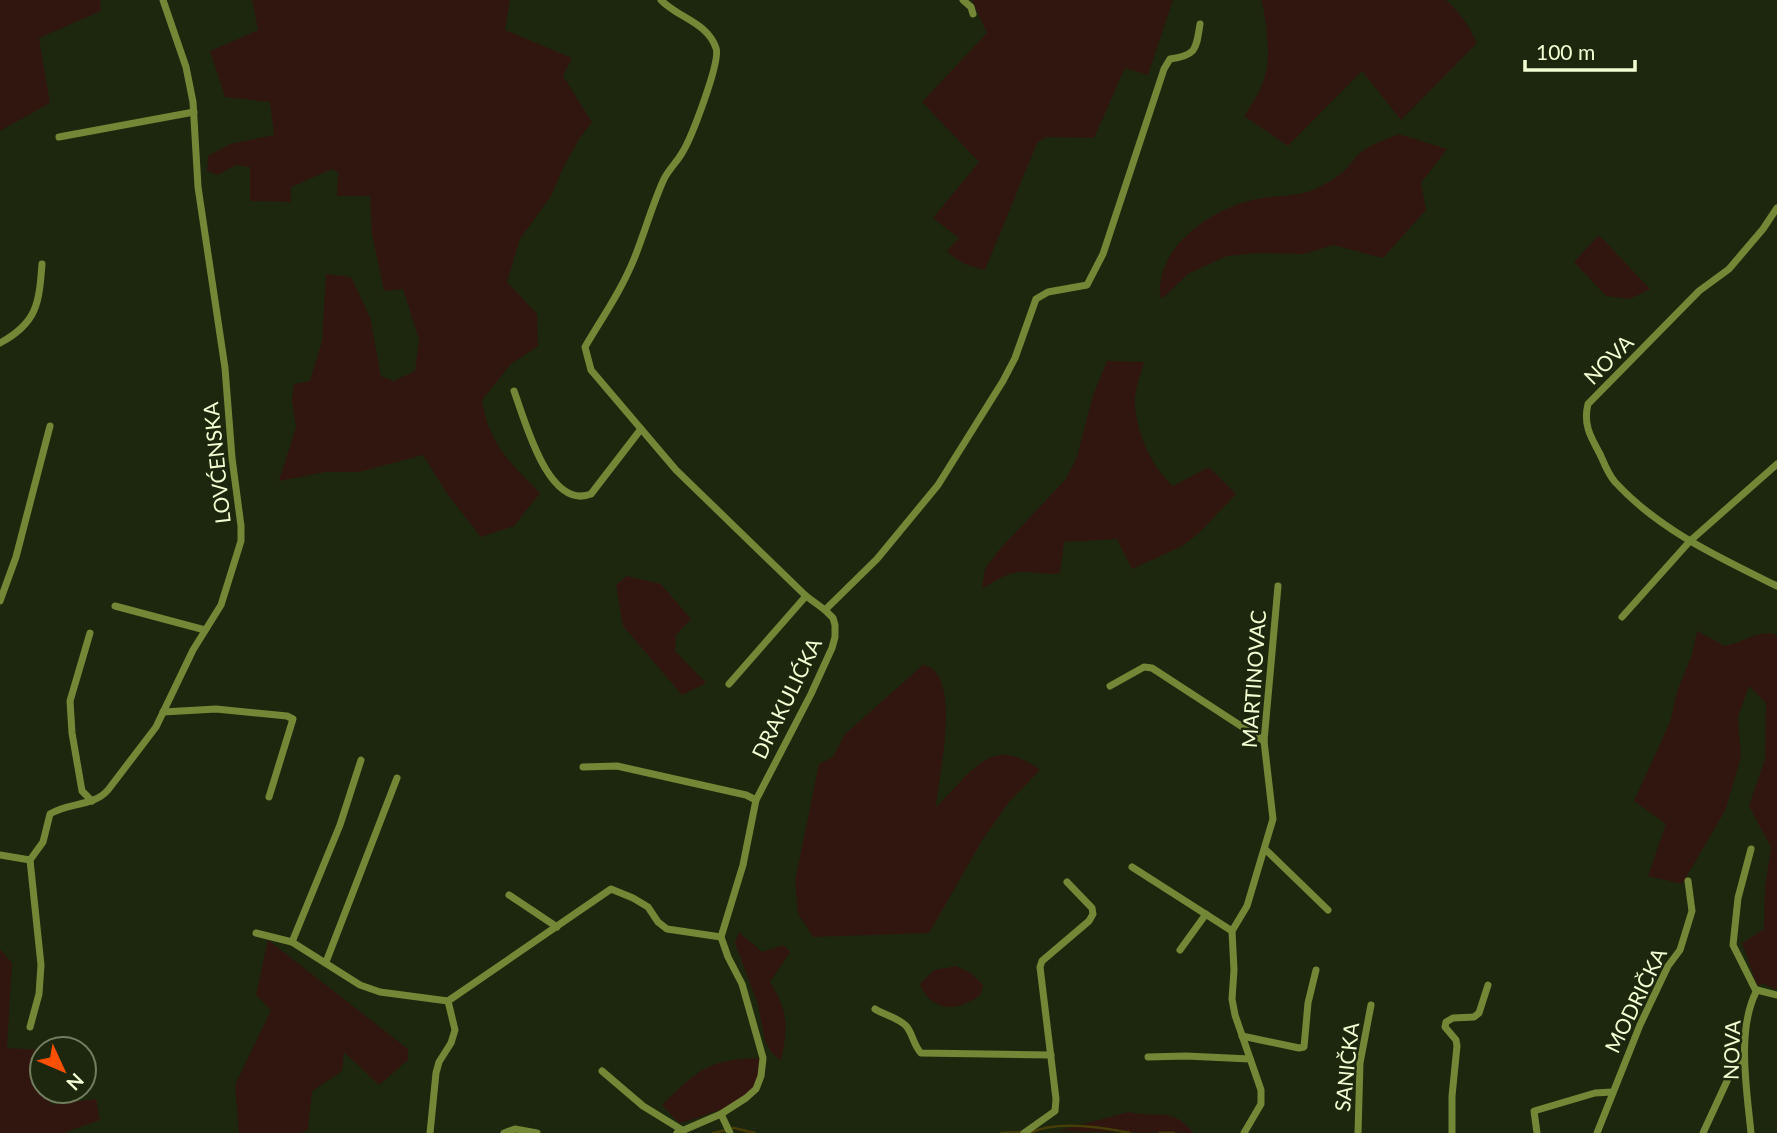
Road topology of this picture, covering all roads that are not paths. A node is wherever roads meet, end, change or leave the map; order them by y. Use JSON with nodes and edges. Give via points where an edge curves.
{"nodes":[{"id":1,"x":163,"y":0,"type":"edge"},
{"id":2,"x":661,"y":0,"type":"edge"},
{"id":3,"x":963,"y":0,"type":"edge"},
{"id":4,"x":974,"y":14,"type":"dead end"},
{"id":5,"x":1200,"y":24,"type":"dead end"},
{"id":6,"x":194,"y":112,"type":"junction"},
{"id":7,"x":59,"y":137,"type":"dead end"},
{"id":8,"x":1777,"y":208,"type":"edge"},
{"id":9,"x":43,"y":264,"type":"dead end"},
{"id":10,"x":0,"y":344,"type":"edge"},
{"id":11,"x":514,"y":391,"type":"dead end"},
{"id":12,"x":50,"y":426,"type":"dead end"},
{"id":13,"x":641,"y":429,"type":"junction"},
{"id":14,"x":1777,"y":464,"type":"edge"},
{"id":15,"x":1690,"y":541,"type":"junction"},
{"id":16,"x":1278,"y":586,"type":"dead end"},
{"id":17,"x":1777,"y":586,"type":"edge"},
{"id":18,"x":806,"y":596,"type":"junction"},
{"id":19,"x":0,"y":601,"type":"edge"},
{"id":20,"x":115,"y":606,"type":"dead end"},
{"id":21,"x":825,"y":610,"type":"junction"},
{"id":22,"x":1622,"y":617,"type":"dead end"},
{"id":23,"x":205,"y":631,"type":"junction"},
{"id":24,"x":90,"y":633,"type":"dead end"},
{"id":25,"x":729,"y":684,"type":"dead end"},
{"id":26,"x":1110,"y":686,"type":"dead end"},
{"id":27,"x":163,"y":712,"type":"junction"},
{"id":28,"x":1264,"y":741,"type":"junction"},
{"id":29,"x":361,"y":760,"type":"dead end"},
{"id":30,"x":583,"y":766,"type":"dead end"},
{"id":31,"x":397,"y":778,"type":"dead end"},
{"id":32,"x":269,"y":797,"type":"dead end"},
{"id":33,"x":756,"y":800,"type":"junction"},
{"id":34,"x":92,"y":801,"type":"junction"},
{"id":35,"x":1265,"y":849,"type":"junction"},
{"id":36,"x":1751,"y":849,"type":"dead end"},
{"id":37,"x":0,"y":856,"type":"edge"},
{"id":38,"x":30,"y":860,"type":"junction"},
{"id":39,"x":1132,"y":867,"type":"dead end"},
{"id":40,"x":1688,"y":881,"type":"dead end"},
{"id":41,"x":1067,"y":882,"type":"dead end"},
{"id":42,"x":509,"y":895,"type":"dead end"},
{"id":43,"x":1328,"y":910,"type":"dead end"},
{"id":44,"x":1206,"y":914,"type":"junction"},
{"id":45,"x":558,"y":927,"type":"junction"},
{"id":46,"x":1232,"y":931,"type":"junction"},
{"id":47,"x":256,"y":933,"type":"dead end"},
{"id":48,"x":721,"y":937,"type":"junction"},
{"id":49,"x":292,"y":942,"type":"junction"},
{"id":50,"x":1180,"y":950,"type":"dead end"},
{"id":51,"x":326,"y":962,"type":"junction"},
{"id":52,"x":1316,"y":970,"type":"dead end"},
{"id":53,"x":1488,"y":985,"type":"dead end"},
{"id":54,"x":1756,"y":991,"type":"junction"},
{"id":55,"x":1777,"y":995,"type":"edge"},
{"id":56,"x":448,"y":1001,"type":"junction"},
{"id":57,"x":1371,"y":1005,"type":"dead end"},
{"id":58,"x":875,"y":1009,"type":"dead end"},
{"id":59,"x":30,"y":1027,"type":"dead end"},
{"id":60,"x":1242,"y":1036,"type":"junction"},
{"id":61,"x":1051,"y":1055,"type":"junction"},
{"id":62,"x":1148,"y":1057,"type":"dead end"},
{"id":63,"x":1250,"y":1059,"type":"junction"},
{"id":64,"x":1744,"y":1061,"type":"junction"},
{"id":65,"x":603,"y":1071,"type":"dead end"},
{"id":66,"x":1612,"y":1092,"type":"junction"},
{"id":67,"x":721,"y":1114,"type":"junction"},
{"id":68,"x":728,"y":1129,"type":"edge"},
{"id":69,"x":679,"y":1131,"type":"edge"},
{"id":70,"x":1026,"y":1131,"type":"edge"},
{"id":71,"x":430,"y":1133,"type":"edge"},
{"id":72,"x":504,"y":1133,"type":"edge"},
{"id":73,"x":537,"y":1133,"type":"edge"},
{"id":74,"x":1244,"y":1133,"type":"edge"},
{"id":75,"x":1358,"y":1133,"type":"edge"},
{"id":76,"x":1452,"y":1133,"type":"edge"},
{"id":77,"x":1537,"y":1133,"type":"edge"},
{"id":78,"x":1597,"y":1133,"type":"edge"},
{"id":79,"x":1703,"y":1133,"type":"edge"},
{"id":80,"x":1751,"y":1133,"type":"edge"}],
"edges":[{"from":1,"to":6,"type":"street","name":"LOVĆENSKA","via":[[186,67]]},
{"from":2,"to":13,"type":"street","via":[[710,36],[718,50],[716,68],[683,152],[655,198],[619,291],[585,347],[591,370]]},
{"from":3,"to":4,"type":"street"},
{"from":5,"to":21,"type":"street","name":"DRAKULIĆKA","via":[[1196,47],[1189,55],[1170,59],[1164,69],[1102,254],[1087,285],[1048,292],[1036,299],[1003,381],[938,485],[877,559]]},
{"from":6,"to":7,"type":"street"},
{"from":6,"to":23,"type":"street","name":"LOVĆENSKA","via":[[198,187],[225,368],[241,526],[237,559]]},
{"from":8,"to":15,"type":"street","name":"NOVA","via":[[1729,269],[1699,291],[1588,404],[1588,431],[1614,480],[1643,508]]},
{"from":9,"to":10,"type":"street","via":[[40,297],[27,323]]},
{"from":11,"to":13,"type":"street","via":[[544,470],[568,494],[591,494]]},
{"from":12,"to":19,"type":"street"},
{"from":13,"to":18,"type":"street","via":[[676,470]]},
{"from":14,"to":15,"type":"street"},
{"from":15,"to":17,"type":"street","name":"NOVA"},
{"from":15,"to":22,"type":"street"},
{"from":16,"to":28,"type":"street","name":"MARTINOVAC"},
{"from":18,"to":21,"type":"street"},
{"from":18,"to":25,"type":"street"},
{"from":20,"to":23,"type":"street"},
{"from":21,"to":33,"type":"street","name":"DRAKULIĆKA","via":[[835,625],[832,648]]},
{"from":23,"to":27,"type":"street","name":"LOVĆENSKA"},
{"from":24,"to":34,"type":"street","via":[[70,701],[82,791]]},
{"from":26,"to":28,"type":"street","via":[[1144,667],[1152,668]]},
{"from":27,"to":32,"type":"street","via":[[216,709],[293,719]]},
{"from":27,"to":34,"type":"street","name":"LOVĆENSKA","via":[[108,790]]},
{"from":28,"to":35,"type":"street","name":"MARTINOVAC","via":[[1273,819]]},
{"from":29,"to":49,"type":"street"},
{"from":30,"to":33,"type":"street","via":[[617,766]]},
{"from":31,"to":51,"type":"street"},
{"from":33,"to":48,"type":"street","name":"DRAKULIĆKA","via":[[743,866]]},
{"from":34,"to":38,"type":"street","name":"LOVĆENSKA","via":[[51,814],[43,842]]},
{"from":35,"to":43,"type":"street"},
{"from":35,"to":46,"type":"street","name":"MARTINOVAC","via":[[1247,906]]},
{"from":36,"to":54,"type":"street","via":[[1738,898],[1733,945]]},
{"from":37,"to":38,"type":"street"},
{"from":38,"to":59,"type":"street","via":[[41,965]]},
{"from":39,"to":44,"type":"street"},
{"from":40,"to":66,"type":"street","name":"MODRIČKA","via":[[1692,911],[1680,950],[1659,984]]},
{"from":41,"to":61,"type":"street","via":[[1093,914],[1040,967]]},
{"from":42,"to":45,"type":"street"},
{"from":44,"to":46,"type":"street"},
{"from":44,"to":50,"type":"street"},
{"from":45,"to":48,"type":"street","via":[[611,889],[648,907],[667,929]]},
{"from":45,"to":56,"type":"street"},
{"from":46,"to":60,"type":"street","via":[[1232,999]]},
{"from":47,"to":49,"type":"street"},
{"from":48,"to":67,"type":"street","via":[[742,984],[763,1058],[756,1089]]},
{"from":49,"to":51,"type":"street"},
{"from":51,"to":56,"type":"street","via":[[360,985],[380,992]]},
{"from":52,"to":60,"type":"street","via":[[1304,1047]]},
{"from":53,"to":76,"type":"street","via":[[1479,1013],[1446,1022],[1457,1051]]},
{"from":54,"to":55,"type":"street","name":"NOVA"},
{"from":54,"to":64,"type":"street","name":"NOVA"},
{"from":56,"to":71,"type":"street","via":[[455,1030],[436,1073]]},
{"from":57,"to":75,"type":"street","name":"SANIČKA","via":[[1360,1063]]},
{"from":58,"to":61,"type":"street","via":[[903,1023],[921,1053]]},
{"from":60,"to":63,"type":"street"},
{"from":61,"to":70,"type":"street","via":[[1055,1111]]},
{"from":62,"to":63,"type":"street"},
{"from":63,"to":74,"type":"street","via":[[1261,1104]]},
{"from":64,"to":79,"type":"street","via":[[1733,1068]]},
{"from":64,"to":80,"type":"street","name":"NOVA"},
{"from":65,"to":69,"type":"street"},
{"from":66,"to":77,"type":"street","via":[[1534,1111]]},
{"from":66,"to":78,"type":"street","name":"MODRIČKA"},
{"from":67,"to":68,"type":"street"},
{"from":67,"to":69,"type":"street"},
{"from":72,"to":73,"type":"street","via":[[515,1129]]}]}
